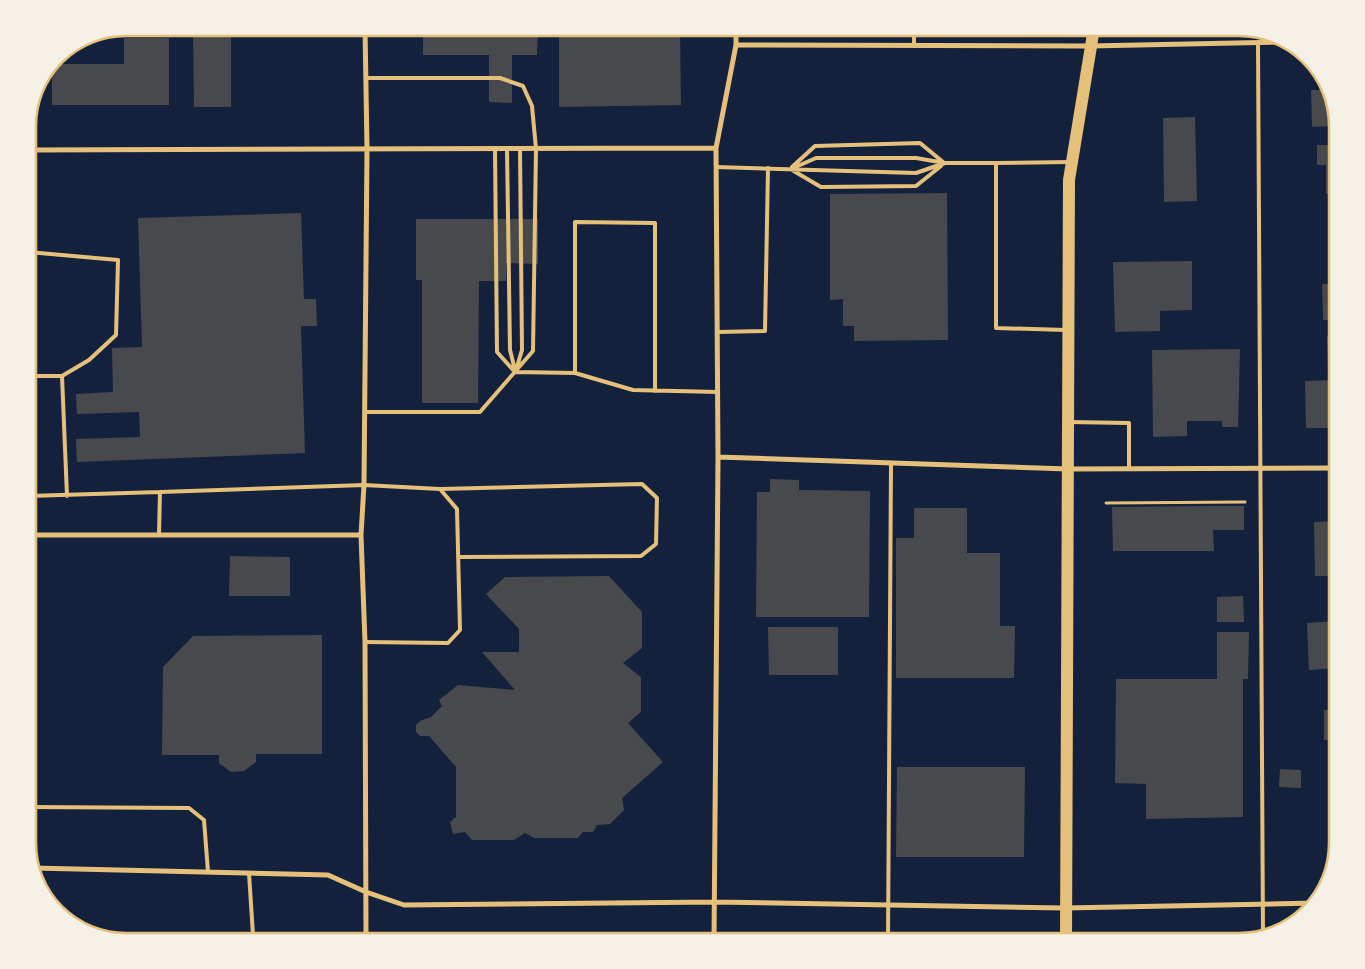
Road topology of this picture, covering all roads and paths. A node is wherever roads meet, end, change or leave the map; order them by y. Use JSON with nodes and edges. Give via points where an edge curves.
{"nodes":[{"id":1,"x":365,"y":36,"type":"edge"},
{"id":2,"x":736,"y":36,"type":"edge"},
{"id":3,"x":914,"y":36,"type":"edge"},
{"id":4,"x":1092,"y":36,"type":"edge"},
{"id":5,"x":1272,"y":42,"type":"edge"},
{"id":6,"x":1258,"y":43,"type":"junction"},
{"id":7,"x":736,"y":45,"type":"junction"},
{"id":8,"x":914,"y":46,"type":"junction"},
{"id":9,"x":1090,"y":46,"type":"junction"},
{"id":10,"x":366,"y":78,"type":"junction"},
{"id":11,"x":716,"y":148,"type":"junction"},
{"id":12,"x":367,"y":149,"type":"junction"},
{"id":13,"x":495,"y":149,"type":"junction"},
{"id":14,"x":507,"y":149,"type":"junction"},
{"id":15,"x":520,"y":149,"type":"junction"},
{"id":16,"x":536,"y":149,"type":"junction"},
{"id":17,"x":36,"y":150,"type":"edge"},
{"id":18,"x":1072,"y":162,"type":"junction"},
{"id":19,"x":945,"y":163,"type":"junction"},
{"id":20,"x":996,"y":164,"type":"junction"},
{"id":21,"x":716,"y":167,"type":"junction"},
{"id":22,"x":768,"y":168,"type":"junction"},
{"id":23,"x":790,"y":169,"type":"junction"},
{"id":24,"x":36,"y":253,"type":"edge"},
{"id":25,"x":1068,"y":330,"type":"junction"},
{"id":26,"x":717,"y":332,"type":"junction"},
{"id":27,"x":515,"y":372,"type":"junction"},
{"id":28,"x":574,"y":373,"type":"junction"},
{"id":29,"x":36,"y":376,"type":"edge"},
{"id":30,"x":62,"y":376,"type":"junction"},
{"id":31,"x":656,"y":390,"type":"junction"},
{"id":32,"x":718,"y":392,"type":"junction"},
{"id":33,"x":365,"y":412,"type":"junction"},
{"id":34,"x":1068,"y":422,"type":"junction"},
{"id":35,"x":718,"y":457,"type":"junction"},
{"id":36,"x":891,"y":464,"type":"junction"},
{"id":37,"x":1260,"y":468,"type":"junction"},
{"id":38,"x":1329,"y":468,"type":"edge"},
{"id":39,"x":1068,"y":469,"type":"junction"},
{"id":40,"x":1129,"y":469,"type":"junction"},
{"id":41,"x":364,"y":485,"type":"junction"},
{"id":42,"x":440,"y":489,"type":"junction"},
{"id":43,"x":160,"y":492,"type":"junction"},
{"id":44,"x":36,"y":496,"type":"edge"},
{"id":45,"x":67,"y":496,"type":"junction"},
{"id":46,"x":1245,"y":502,"type":"dead end"},
{"id":47,"x":1106,"y":503,"type":"dead end"},
{"id":48,"x":159,"y":534,"type":"junction"},
{"id":49,"x":361,"y":535,"type":"junction"},
{"id":50,"x":36,"y":536,"type":"edge"},
{"id":51,"x":458,"y":557,"type":"junction"},
{"id":52,"x":365,"y":642,"type":"junction"},
{"id":53,"x":36,"y":807,"type":"edge"},
{"id":54,"x":40,"y":868,"type":"edge"},
{"id":55,"x":208,"y":872,"type":"junction"},
{"id":56,"x":248,"y":873,"type":"junction"},
{"id":57,"x":366,"y":892,"type":"junction"},
{"id":58,"x":714,"y":902,"type":"junction"},
{"id":59,"x":1306,"y":902,"type":"edge"},
{"id":60,"x":888,"y":903,"type":"junction"},
{"id":61,"x":1263,"y":904,"type":"junction"},
{"id":62,"x":1065,"y":908,"type":"junction"},
{"id":63,"x":1263,"y":929,"type":"edge"},
{"id":64,"x":253,"y":933,"type":"edge"},
{"id":65,"x":366,"y":933,"type":"edge"},
{"id":66,"x":714,"y":933,"type":"edge"},
{"id":67,"x":888,"y":933,"type":"edge"},
{"id":68,"x":1066,"y":933,"type":"edge"}],
"edges":[{"from":1,"to":10,"type":"street"},
{"from":2,"to":7,"type":"street"},
{"from":3,"to":8,"type":"lane"},
{"from":4,"to":9,"type":"main road"},
{"from":5,"to":6,"type":"street"},
{"from":6,"to":9,"type":"street"},
{"from":6,"to":37,"type":"lane"},
{"from":7,"to":8,"type":"street"},
{"from":7,"to":11,"type":"street"},
{"from":8,"to":9,"type":"street"},
{"from":9,"to":18,"type":"main road"},
{"from":10,"to":12,"type":"street"},
{"from":10,"to":16,"type":"lane","via":[[500,78],[523,86],[532,106]]},
{"from":11,"to":16,"type":"street"},
{"from":11,"to":21,"type":"street"},
{"from":12,"to":13,"type":"street"},
{"from":12,"to":17,"type":"street"},
{"from":12,"to":33,"type":"street"},
{"from":13,"to":14,"type":"street"},
{"from":13,"to":27,"type":"lane","via":[[497,352]]},
{"from":14,"to":15,"type":"street"},
{"from":14,"to":27,"type":"lane","via":[[510,350]]},
{"from":15,"to":16,"type":"street"},
{"from":15,"to":27,"type":"lane","via":[[522,350]]},
{"from":16,"to":27,"type":"lane","via":[[533,351]]},
{"from":18,"to":20,"type":"lane"},
{"from":18,"to":25,"type":"main road","via":[[1069,180]]},
{"from":19,"to":20,"type":"lane"},
{"from":19,"to":23,"type":"lane","via":[[916,173]]},
{"from":19,"to":23,"type":"lane","via":[[916,158],[816,158]]},
{"from":19,"to":23,"type":"lane","via":[[916,186],[821,187]]},
{"from":19,"to":23,"type":"lane","via":[[920,143],[816,146]]},
{"from":20,"to":25,"type":"lane","via":[[996,328]]},
{"from":21,"to":22,"type":"lane"},
{"from":21,"to":26,"type":"street"},
{"from":22,"to":23,"type":"lane"},
{"from":22,"to":26,"type":"lane","via":[[765,331]]},
{"from":24,"to":30,"type":"lane","via":[[118,260],[116,335],[89,360]]},
{"from":25,"to":34,"type":"main road"},
{"from":26,"to":32,"type":"street"},
{"from":27,"to":28,"type":"lane"},
{"from":27,"to":33,"type":"lane","via":[[480,412]]},
{"from":28,"to":31,"type":"lane","via":[[633,390]]},
{"from":28,"to":31,"type":"lane","via":[[575,222],[655,223]]},
{"from":29,"to":30,"type":"lane"},
{"from":30,"to":45,"type":"lane"},
{"from":31,"to":32,"type":"lane"},
{"from":32,"to":35,"type":"street"},
{"from":33,"to":41,"type":"street"},
{"from":34,"to":39,"type":"main road"},
{"from":34,"to":40,"type":"lane","via":[[1129,423]]},
{"from":35,"to":36,"type":"street"},
{"from":35,"to":58,"type":"street"},
{"from":36,"to":39,"type":"street"},
{"from":36,"to":60,"type":"lane"},
{"from":37,"to":38,"type":"street"},
{"from":37,"to":40,"type":"street"},
{"from":37,"to":61,"type":"lane"},
{"from":39,"to":40,"type":"street"},
{"from":39,"to":62,"type":"main road"},
{"from":41,"to":42,"type":"lane"},
{"from":41,"to":43,"type":"lane"},
{"from":41,"to":49,"type":"street"},
{"from":42,"to":51,"type":"lane","via":[[457,509]]},
{"from":42,"to":51,"type":"lane","via":[[642,484],[657,498],[656,544],[641,556]]},
{"from":43,"to":45,"type":"lane"},
{"from":43,"to":48,"type":"lane"},
{"from":44,"to":45,"type":"lane"},
{"from":46,"to":47,"type":"path"},
{"from":48,"to":49,"type":"street"},
{"from":48,"to":50,"type":"street"},
{"from":49,"to":52,"type":"street"},
{"from":51,"to":52,"type":"lane","via":[[460,630],[448,643]]},
{"from":52,"to":57,"type":"street"},
{"from":53,"to":55,"type":"lane","via":[[189,808],[204,820]]},
{"from":54,"to":55,"type":"street"},
{"from":55,"to":56,"type":"street"},
{"from":56,"to":57,"type":"street","via":[[328,875]]},
{"from":56,"to":64,"type":"lane"},
{"from":57,"to":58,"type":"street","via":[[404,905]]},
{"from":57,"to":65,"type":"street"},
{"from":58,"to":60,"type":"street"},
{"from":58,"to":66,"type":"street"},
{"from":59,"to":61,"type":"street"},
{"from":60,"to":62,"type":"street"},
{"from":60,"to":67,"type":"lane"},
{"from":61,"to":62,"type":"street"},
{"from":61,"to":63,"type":"lane"},
{"from":62,"to":68,"type":"main road"}]}
